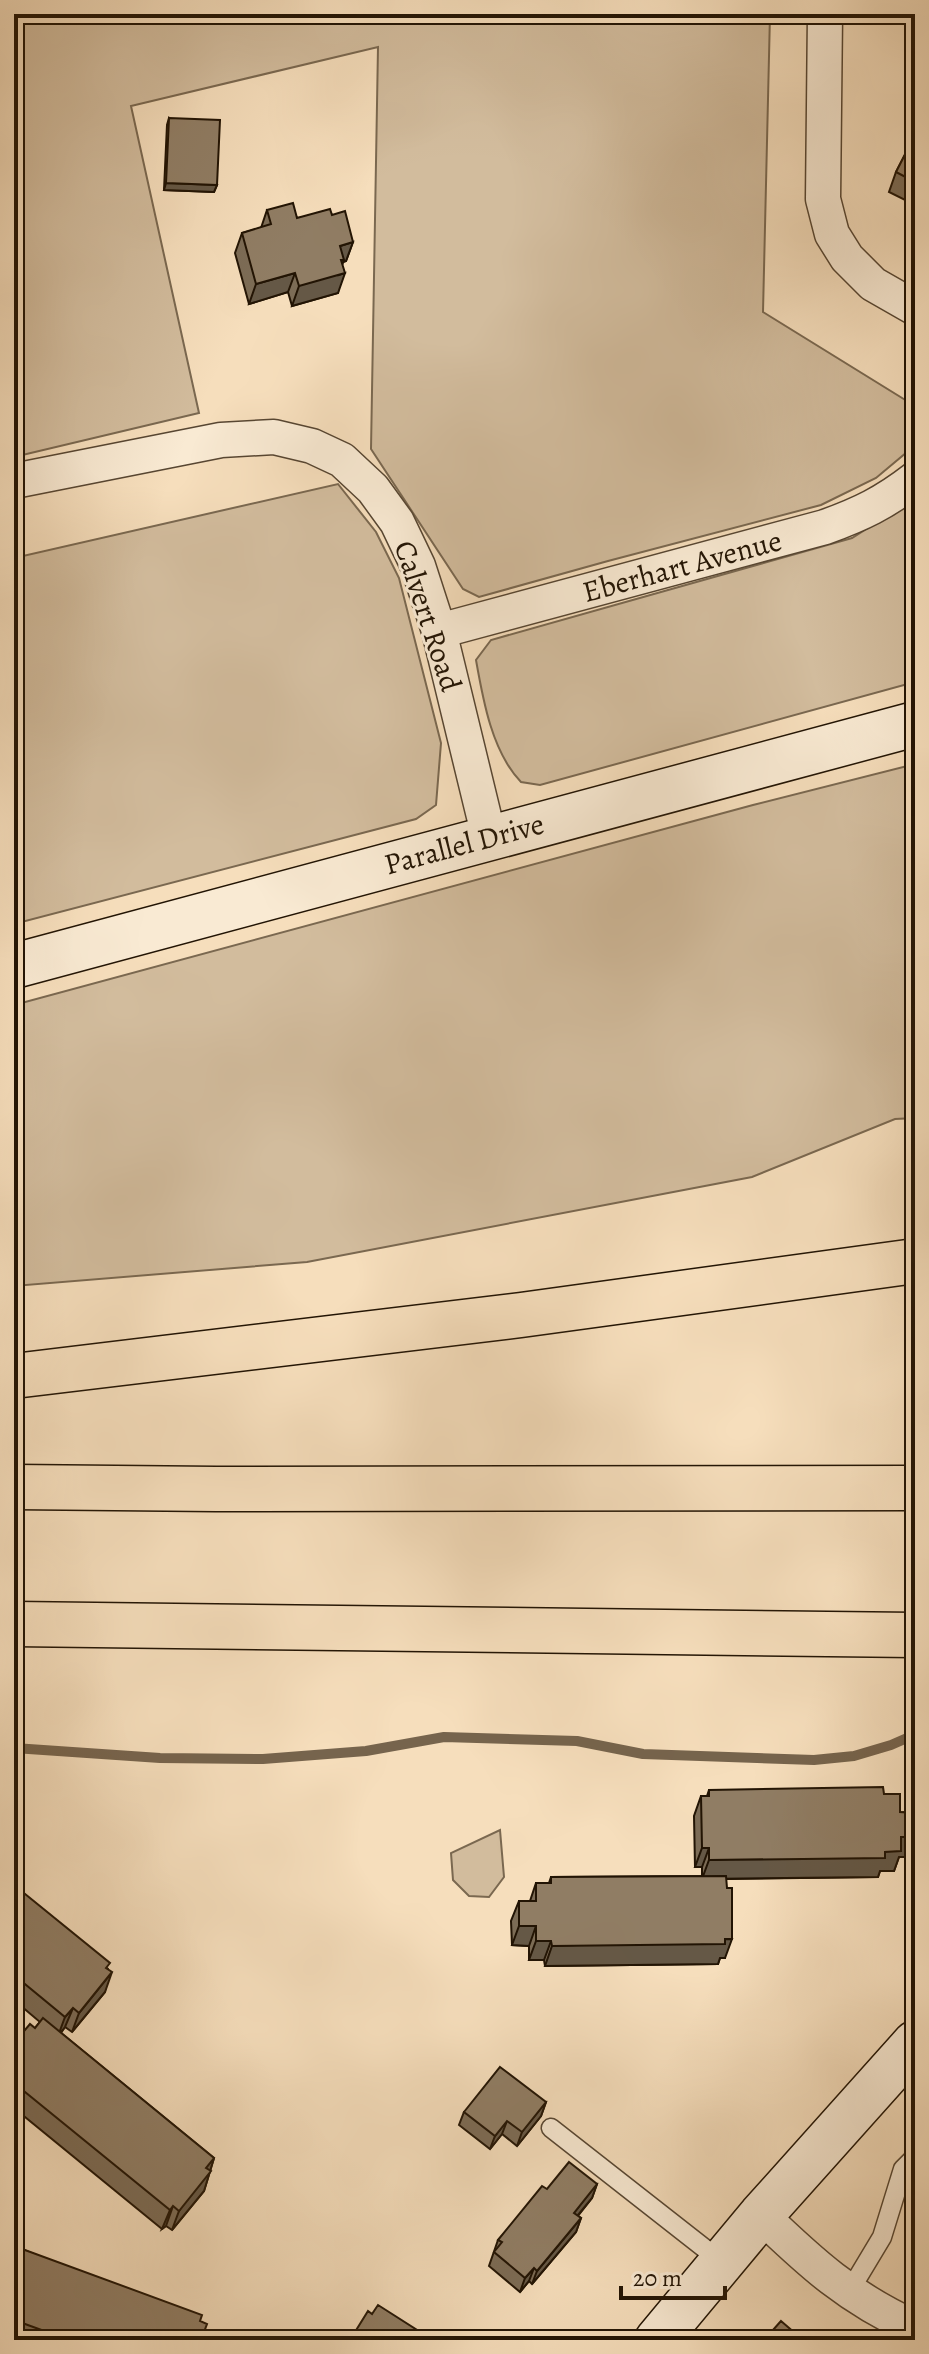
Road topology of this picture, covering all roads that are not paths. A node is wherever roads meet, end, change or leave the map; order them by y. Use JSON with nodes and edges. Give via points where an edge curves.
{"nodes":[{"id":1,"x":825,"y":14,"type":"edge"},
{"id":2,"x":915,"y":308,"type":"edge"},
{"id":3,"x":915,"y":479,"type":"edge"},
{"id":4,"x":14,"y":481,"type":"edge"},
{"id":5,"x":439,"y":631,"type":"junction"},
{"id":6,"x":915,"y":724,"type":"edge"},
{"id":7,"x":489,"y":837,"type":"junction"},
{"id":8,"x":14,"y":966,"type":"edge"},
{"id":9,"x":915,"y":1261,"type":"edge"},
{"id":10,"x":915,"y":1280,"type":"edge"},
{"id":11,"x":521,"y":1315,"type":"junction"},
{"id":12,"x":14,"y":1376,"type":"edge"},
{"id":13,"x":14,"y":1487,"type":"edge"},
{"id":14,"x":915,"y":1488,"type":"edge"},
{"id":15,"x":14,"y":1624,"type":"edge"},
{"id":16,"x":915,"y":1635,"type":"edge"},
{"id":17,"x":915,"y":2043,"type":"edge"},
{"id":18,"x":551,"y":2128,"type":"dead end"},
{"id":19,"x":915,"y":2157,"type":"edge"},
{"id":20,"x":761,"y":2215,"type":"junction"},
{"id":21,"x":723,"y":2262,"type":"junction"},
{"id":22,"x":849,"y":2292,"type":"junction"},
{"id":23,"x":915,"y":2328,"type":"edge"},
{"id":24,"x":657,"y":2340,"type":"edge"}],
"edges":[{"from":1,"to":2,"type":"street","via":[[823,199],[832,234],[873,284]]},
{"from":3,"to":5,"type":"street","name":"Eberhart Avenue","via":[[864,513],[825,527]]},
{"from":4,"to":5,"type":"street","name":"Calvert Road","via":[[221,440],[274,437],[312,446],[342,460],[397,522]]},
{"from":5,"to":7,"type":"street","name":"Calvert Road"},
{"from":6,"to":7,"type":"street","name":"Parallel Drive"},
{"from":7,"to":8,"type":"street","name":"Parallel Drive"},
{"from":9,"to":11,"type":"highway"},
{"from":10,"to":11,"type":"highway"},
{"from":11,"to":12,"type":"highway"},
{"from":13,"to":14,"type":"highway"},
{"from":15,"to":16,"type":"highway"},
{"from":17,"to":20,"type":"street"},
{"from":18,"to":21,"type":"lane"},
{"from":19,"to":22,"type":"lane","via":[[903,2169],[882,2237]]},
{"from":20,"to":21,"type":"street"},
{"from":20,"to":22,"type":"street"},
{"from":21,"to":24,"type":"street"},
{"from":22,"to":23,"type":"street"}]}
